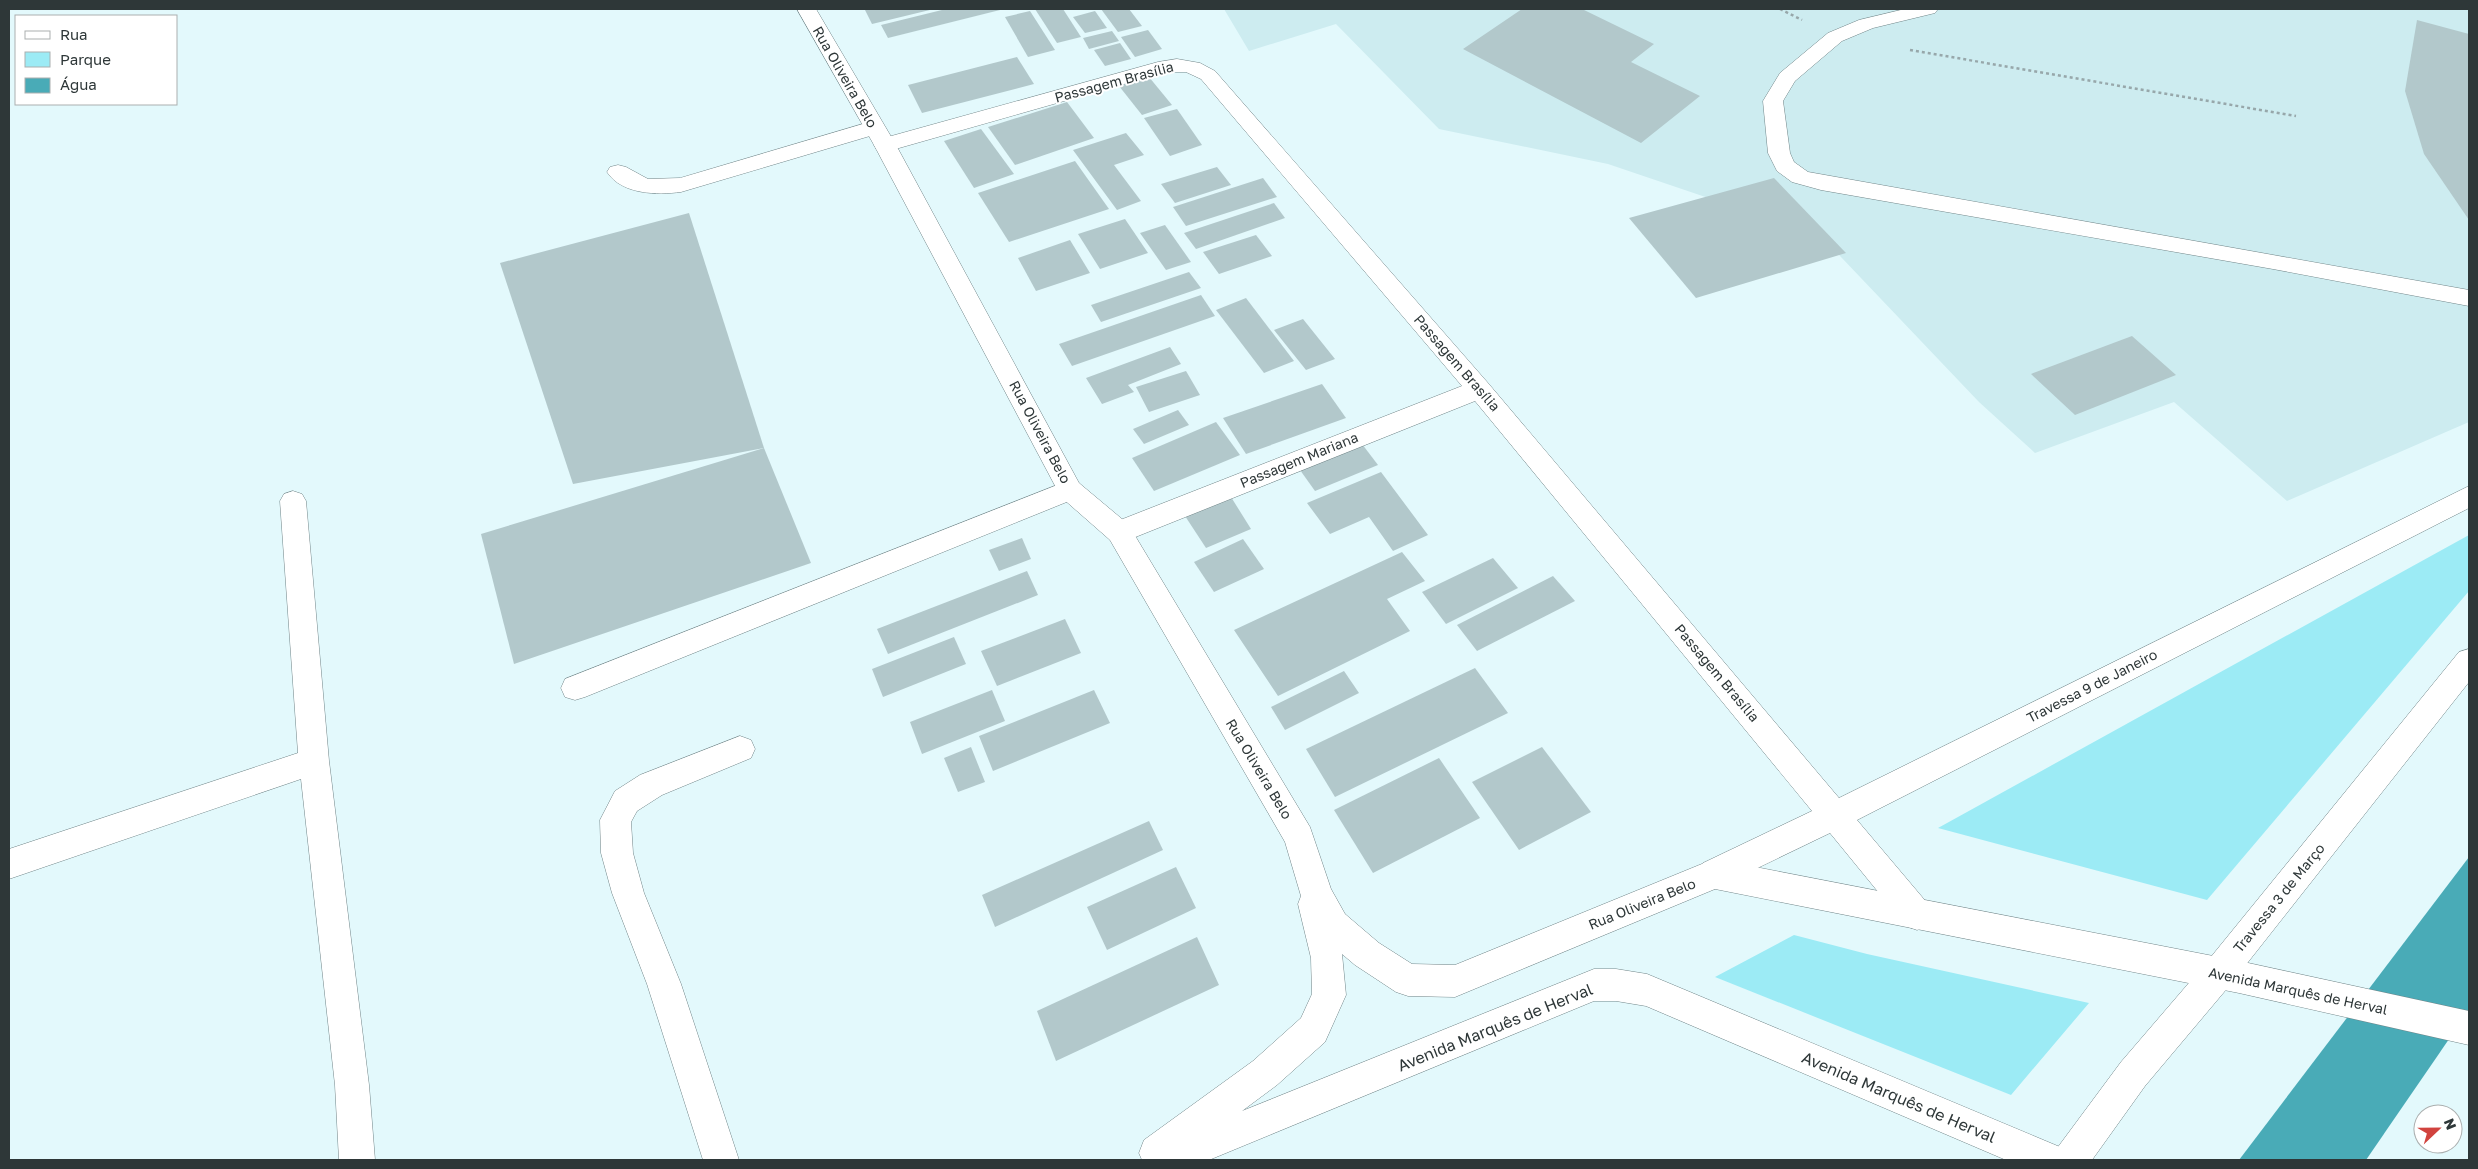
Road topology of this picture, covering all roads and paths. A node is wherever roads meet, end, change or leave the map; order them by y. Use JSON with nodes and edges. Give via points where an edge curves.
{"nodes":[{"id":1,"x":806,"y":9,"type":"edge"},
{"id":2,"x":1780,"y":9,"type":"edge"},
{"id":3,"x":1928,"y":9,"type":"edge"},
{"id":4,"x":1835,"y":37,"type":"junction"},
{"id":5,"x":1904,"y":49,"type":"dead end"},
{"id":6,"x":2296,"y":116,"type":"dead end"},
{"id":7,"x":879,"y":137,"type":"junction"},
{"id":8,"x":618,"y":172,"type":"dead end"},
{"id":9,"x":2469,"y":298,"type":"edge"},
{"id":10,"x":1479,"y":389,"type":"junction"},
{"id":11,"x":1070,"y":490,"type":"junction"},
{"id":12,"x":2469,"y":496,"type":"edge"},
{"id":13,"x":293,"y":501,"type":"dead end"},
{"id":14,"x":1119,"y":532,"type":"junction"},
{"id":15,"x":2469,"y":661,"type":"edge"},
{"id":16,"x":576,"y":688,"type":"dead end"},
{"id":17,"x":740,"y":749,"type":"dead end"},
{"id":18,"x":314,"y":761,"type":"junction"},
{"id":19,"x":1836,"y":816,"type":"junction"},
{"id":20,"x":1299,"y":837,"type":"junction"},
{"id":21,"x":9,"y":864,"type":"edge"},
{"id":22,"x":1714,"y":874,"type":"junction"},
{"id":23,"x":1916,"y":914,"type":"junction"},
{"id":24,"x":2228,"y":976,"type":"junction"},
{"id":25,"x":2469,"y":1028,"type":"edge"},
{"id":26,"x":357,"y":1160,"type":"edge"},
{"id":27,"x":721,"y":1160,"type":"edge"},
{"id":28,"x":1147,"y":1160,"type":"edge"},
{"id":29,"x":1166,"y":1160,"type":"edge"},
{"id":30,"x":2047,"y":1160,"type":"edge"},
{"id":31,"x":2071,"y":1160,"type":"edge"}],
"edges":[{"from":1,"to":7,"type":"street","name":"Rua Oliveira Belo"},
{"from":2,"to":4,"type":"path"},
{"from":3,"to":4,"type":"street","via":[[1866,24]]},
{"from":4,"to":9,"type":"street","via":[[1788,77],[1773,101],[1779,153],[1785,166],[1800,177]]},
{"from":5,"to":6,"type":"path"},
{"from":7,"to":8,"type":"street","name":"Passagem Brasília","via":[[658,188],[640,186]]},
{"from":7,"to":10,"type":"street","name":"Passagem Brasília","via":[[1165,66],[1194,66],[1208,75]]},
{"from":7,"to":11,"type":"street","name":"Rua Oliveira Belo"},
{"from":10,"to":14,"type":"street","name":"Passagem Mariana"},
{"from":10,"to":19,"type":"street","name":"Passagem Brasília"},
{"from":11,"to":14,"type":"street","name":"Rua Oliveira Belo"},
{"from":11,"to":16,"type":"street"},
{"from":12,"to":19,"type":"street","name":"Travessa 9 de Janeiro"},
{"from":13,"to":18,"type":"street"},
{"from":14,"to":20,"type":"street","name":"Rua Oliveira Belo"},
{"from":15,"to":24,"type":"street","name":"Travessa 3 de Março"},
{"from":17,"to":27,"type":"street","via":[[651,785],[626,801],[615,820],[617,853],[628,893],[664,984]]},
{"from":18,"to":21,"type":"street"},
{"from":18,"to":26,"type":"street","via":[[352,1086]]},
{"from":19,"to":22,"type":"street","name":"Travessa 9 de Janeiro"},
{"from":19,"to":23,"type":"street","name":"Passagem Brasília"},
{"from":20,"to":22,"type":"street","name":"Rua Oliveira Belo","via":[[1317,895],[1334,925],[1367,954],[1408,980],[1455,980]]},
{"from":20,"to":28,"type":"street","name":"Rua Oliveira Belo","via":[[1327,958],[1329,995],[1313,1030],[1265,1073]]},
{"from":22,"to":23,"type":"street","name":"Avenida Marquês de Herval"},
{"from":23,"to":24,"type":"street","name":"Avenida Marquês de Herval"},
{"from":24,"to":25,"type":"street","name":"Avenida Marquês de Herval"},
{"from":24,"to":31,"type":"street","name":"Travessa 3 de Março","via":[[2133,1074]]},
{"from":29,"to":30,"type":"street","name":"Avenida Marquês de Herval","via":[[1584,989],[1601,985],[1648,990]]}]}
